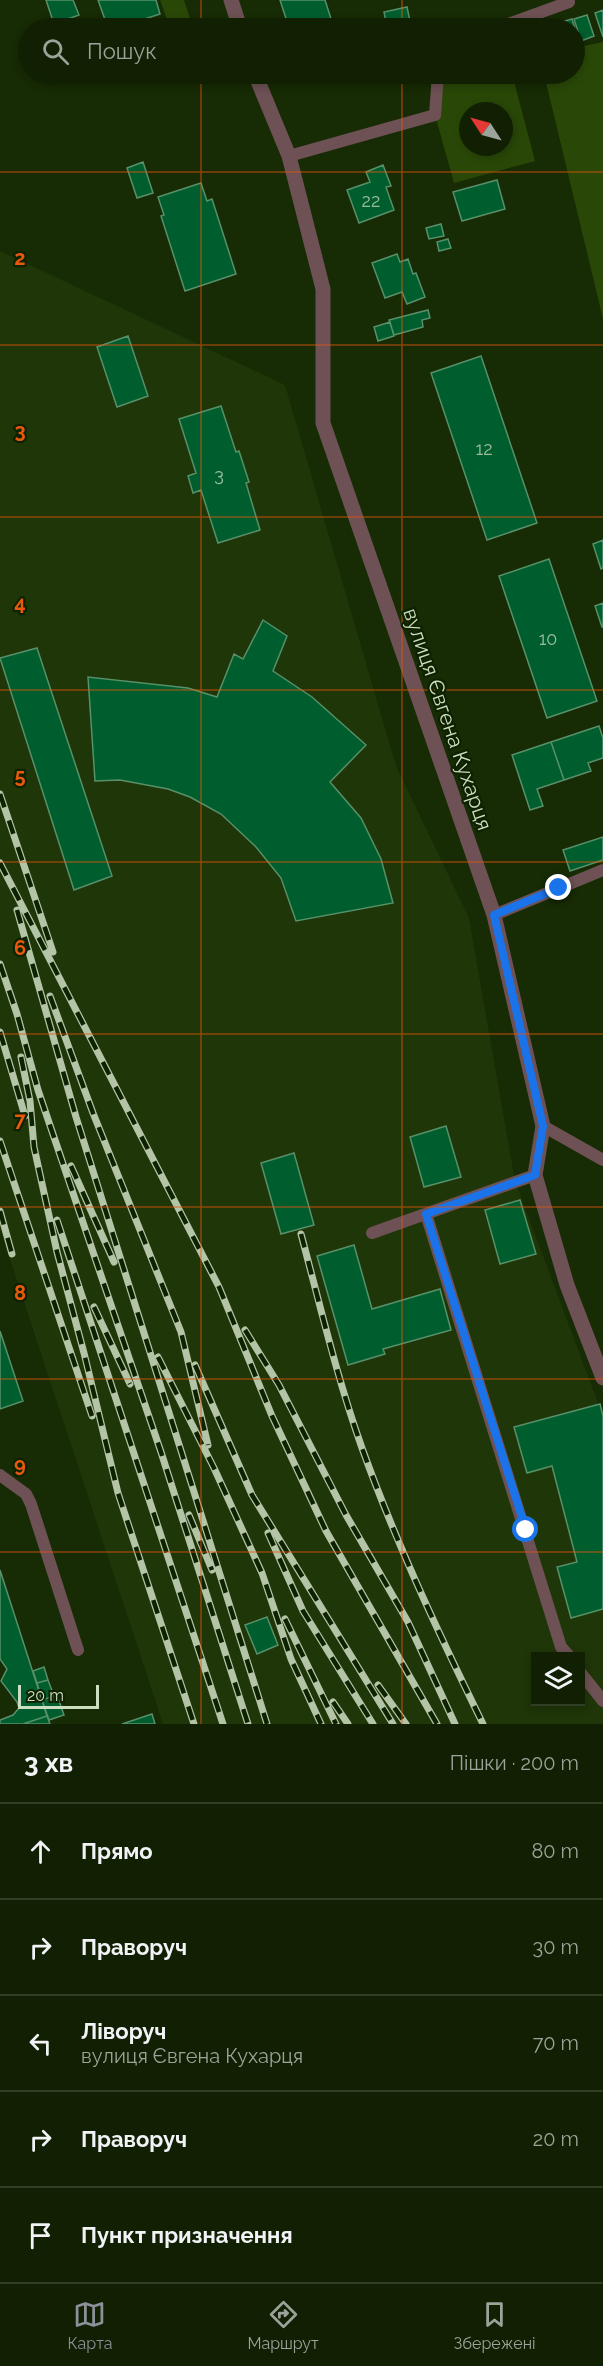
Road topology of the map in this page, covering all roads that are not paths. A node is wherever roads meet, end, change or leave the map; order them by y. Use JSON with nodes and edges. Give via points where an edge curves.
{"nodes":[{"id":1,"x":231,"y":0,"type":"edge"},
{"id":2,"x":569,"y":2,"type":"dead end"},
{"id":3,"x":237,"y":18,"type":"edge"},
{"id":4,"x":525,"y":18,"type":"edge"},
{"id":5,"x":259,"y":84,"type":"edge"},
{"id":6,"x":437,"y":84,"type":"edge"},
{"id":7,"x":289,"y":156,"type":"junction"},
{"id":8,"x":603,"y":870,"type":"edge"},
{"id":9,"x":494,"y":915,"type":"junction"},
{"id":10,"x":543,"y":1126,"type":"junction"},
{"id":11,"x":603,"y":1160,"type":"edge"},
{"id":12,"x":535,"y":1175,"type":"junction"},
{"id":13,"x":426,"y":1214,"type":"junction"},
{"id":14,"x":372,"y":1233,"type":"dead end"},
{"id":15,"x":603,"y":1378,"type":"edge"},
{"id":16,"x":0,"y":1475,"type":"edge"},
{"id":17,"x":78,"y":1650,"type":"dead end"},
{"id":18,"x":565,"y":1652,"type":"edge"},
{"id":19,"x":585,"y":1678,"type":"edge"},
{"id":20,"x":603,"y":1701,"type":"edge"}],
"edges":[{"from":1,"to":3,"type":"street"},
{"from":2,"to":4,"type":"lane"},
{"from":5,"to":7,"type":"street","name":"вулиця Євгена Кухарця"},
{"from":6,"to":7,"type":"lane","via":[[435,115]]},
{"from":7,"to":9,"type":"street","name":"вулиця Євгена Кухарця","via":[[322,289],[323,423]]},
{"from":8,"to":9,"type":"lane"},
{"from":9,"to":10,"type":"street","name":"вулиця Євгена Кухарця"},
{"from":10,"to":11,"type":"lane"},
{"from":10,"to":12,"type":"street","name":"вулиця Євгена Кухарця"},
{"from":12,"to":13,"type":"lane"},
{"from":12,"to":15,"type":"street","name":"вулиця Євгена Кухарця","via":[[567,1285]]},
{"from":13,"to":14,"type":"lane"},
{"from":13,"to":18,"type":"lane"},
{"from":16,"to":17,"type":"lane","via":[[26,1494],[31,1504]]},
{"from":19,"to":20,"type":"lane"}]}
